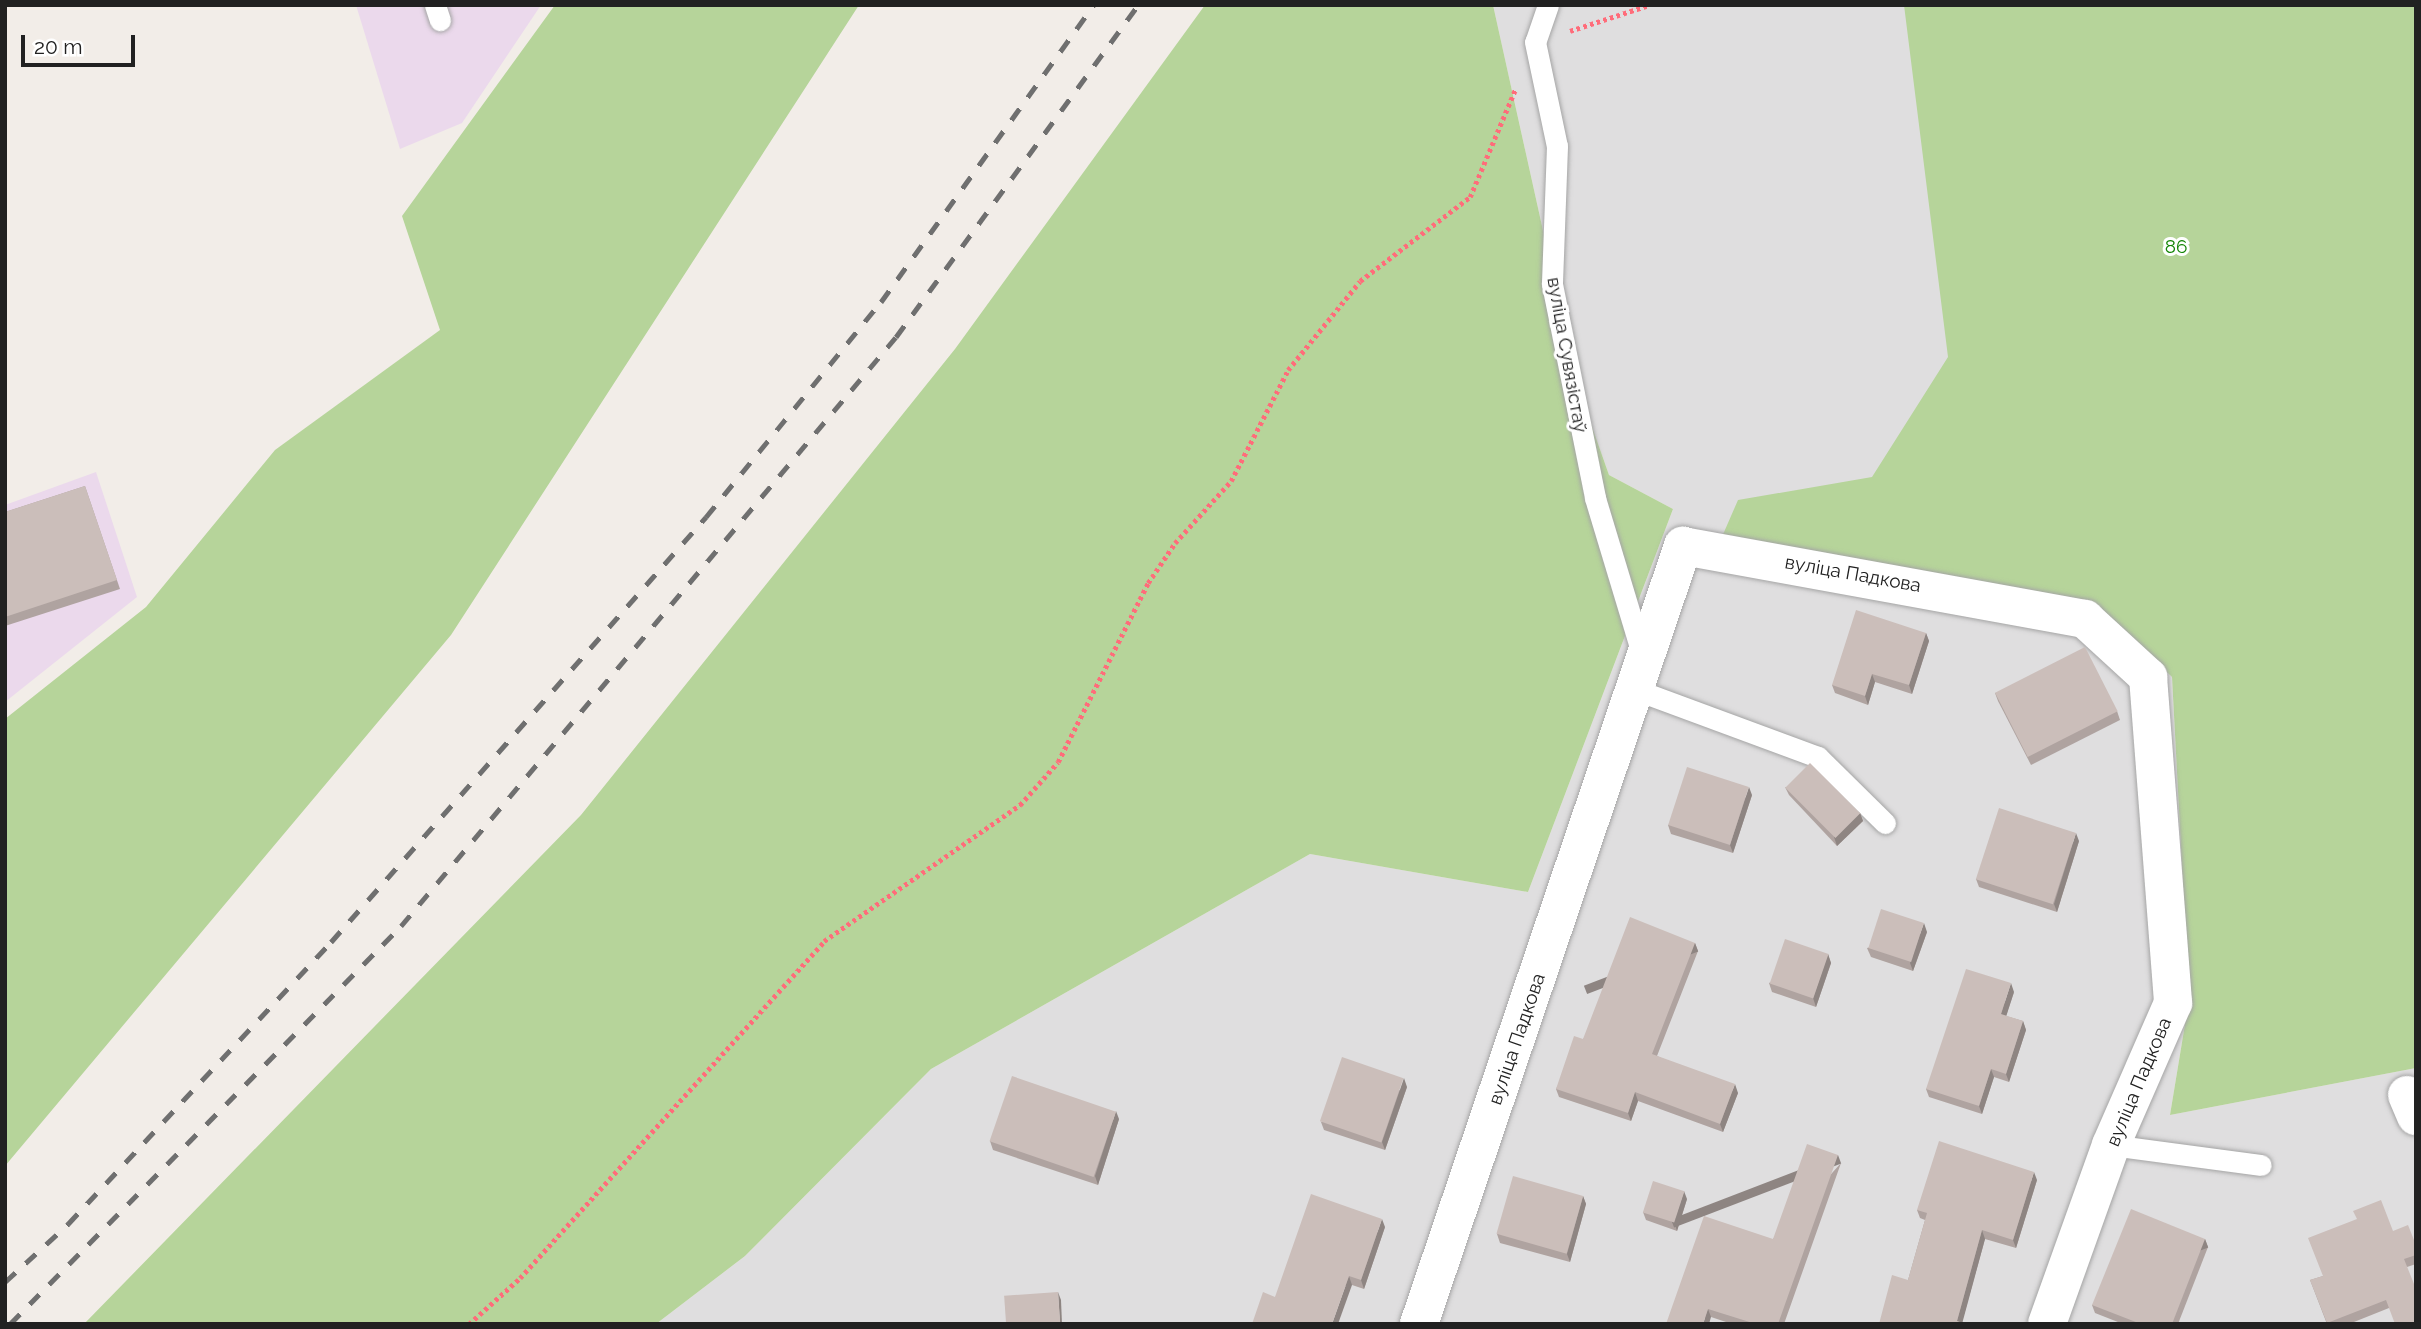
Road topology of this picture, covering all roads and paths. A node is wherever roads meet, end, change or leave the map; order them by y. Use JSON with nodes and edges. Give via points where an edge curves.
{"nodes":[{"id":1,"x":1548,"y":5,"type":"edge"},
{"id":2,"x":1649,"y":5,"type":"edge"},
{"id":3,"x":1535,"y":42,"type":"junction"},
{"id":4,"x":1639,"y":675,"type":"junction"},
{"id":5,"x":1885,"y":823,"type":"dead end"},
{"id":6,"x":2111,"y":1145,"type":"junction"},
{"id":7,"x":2261,"y":1165,"type":"dead end"},
{"id":8,"x":470,"y":1324,"type":"edge"},
{"id":9,"x":1419,"y":1324,"type":"edge"},
{"id":10,"x":2047,"y":1324,"type":"edge"}],
"edges":[{"from":1,"to":3,"type":"lane"},
{"from":2,"to":3,"type":"path"},
{"from":3,"to":4,"type":"lane","name":"вуліца Сувязістаў","via":[[1557,146],[1552,284],[1595,498]]},
{"from":3,"to":8,"type":"path","via":[[1470,197],[1360,281],[1288,370],[1231,481],[1175,543],[1148,583],[1058,762],[1020,805],[824,941],[520,1278]]},
{"from":4,"to":5,"type":"lane","via":[[1818,757]]},
{"from":4,"to":6,"type":"street","name":"вуліца Падкова","via":[[1683,546],[2085,619],[2148,677],[2173,1003]]},
{"from":4,"to":9,"type":"street","name":"вуліца Падкова"},
{"from":6,"to":7,"type":"lane"},
{"from":6,"to":10,"type":"street","name":"вуліца Падкова"}]}
